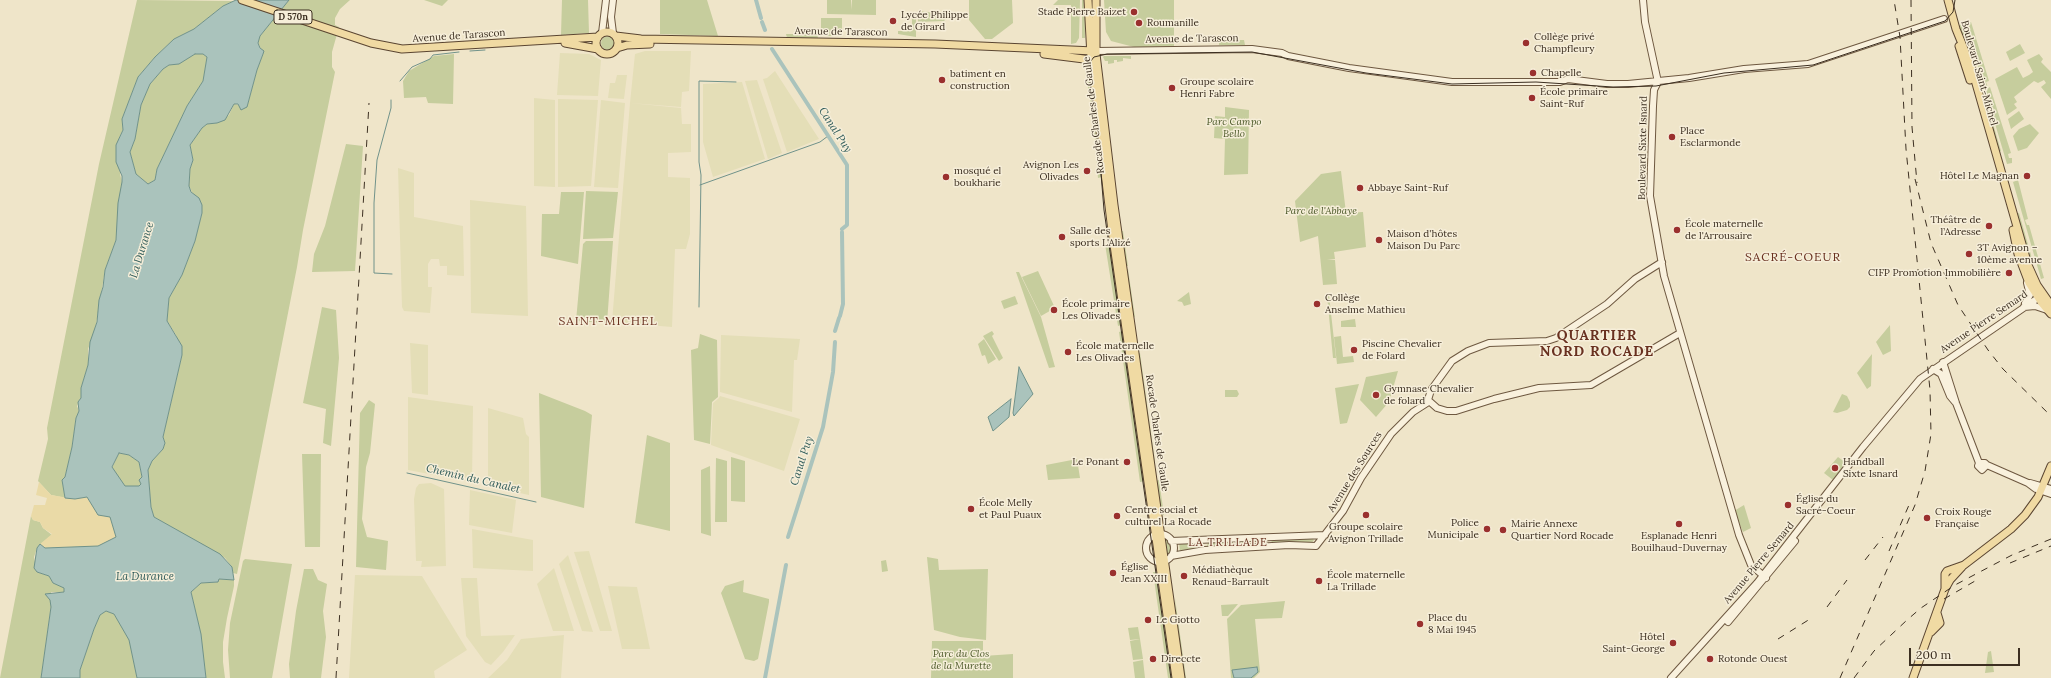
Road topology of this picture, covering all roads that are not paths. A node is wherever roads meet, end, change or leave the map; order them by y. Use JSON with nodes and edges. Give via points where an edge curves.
{"nodes":[{"id":1,"x":242,"y":0,"type":"edge"},
{"id":2,"x":606,"y":0,"type":"edge"},
{"id":3,"x":613,"y":0,"type":"edge"},
{"id":4,"x":1088,"y":0,"type":"edge"},
{"id":5,"x":1096,"y":0,"type":"edge"},
{"id":6,"x":1643,"y":0,"type":"edge"},
{"id":7,"x":1948,"y":2,"type":"edge"},
{"id":8,"x":1088,"y":19,"type":"junction"},
{"id":9,"x":1944,"y":19,"type":"junction"},
{"id":10,"x":1953,"y":21,"type":"junction"},
{"id":11,"x":614,"y":34,"type":"junction"},
{"id":12,"x":600,"y":35,"type":"junction"},
{"id":13,"x":549,"y":41,"type":"junction"},
{"id":14,"x":617,"y":48,"type":"junction"},
{"id":15,"x":598,"y":49,"type":"junction"},
{"id":16,"x":1080,"y":51,"type":"junction"},
{"id":17,"x":1093,"y":51,"type":"junction"},
{"id":18,"x":1063,"y":56,"type":"junction"},
{"id":19,"x":1095,"y":65,"type":"junction"},
{"id":20,"x":1658,"y":82,"type":"junction"},
{"id":21,"x":1662,"y":262,"type":"junction"},
{"id":22,"x":2025,"y":273,"type":"junction"},
{"id":23,"x":2040,"y":296,"type":"junction"},
{"id":24,"x":2022,"y":307,"type":"junction"},
{"id":25,"x":2050,"y":309,"type":"edge"},
{"id":26,"x":1680,"y":333,"type":"junction"},
{"id":27,"x":1942,"y":362,"type":"junction"},
{"id":28,"x":1933,"y":369,"type":"junction"},
{"id":29,"x":1941,"y":374,"type":"junction"},
{"id":30,"x":1428,"y":400,"type":"junction"},
{"id":31,"x":1956,"y":404,"type":"junction"},
{"id":32,"x":2051,"y":466,"type":"edge"},
{"id":33,"x":2031,"y":485,"type":"junction"},
{"id":34,"x":2047,"y":488,"type":"edge"},
{"id":35,"x":2051,"y":494,"type":"edge"},
{"id":36,"x":2035,"y":502,"type":"junction"},
{"id":37,"x":1158,"y":535,"type":"junction"},
{"id":38,"x":1310,"y":535,"type":"junction"},
{"id":39,"x":1325,"y":535,"type":"junction"},
{"id":40,"x":1320,"y":540,"type":"junction"},
{"id":41,"x":1171,"y":541,"type":"junction"},
{"id":42,"x":1165,"y":560,"type":"junction"},
{"id":43,"x":1764,"y":577,"type":"junction"},
{"id":44,"x":1176,"y":678,"type":"edge"},
{"id":45,"x":1181,"y":678,"type":"edge"},
{"id":46,"x":1671,"y":678,"type":"edge"},
{"id":47,"x":1676,"y":678,"type":"edge"},
{"id":48,"x":1913,"y":678,"type":"edge"}],
"edges":[{"from":1,"to":13,"type":"main road","name":"Avenue de Tarascon","number":"D 570n","via":[[372,44],[394,48]]},
{"from":2,"to":12,"type":"street"},
{"from":3,"to":11,"type":"street","via":[[611,17]]},
{"from":4,"to":8,"type":"main road","name":"Rocade Charles de Gaulle"},
{"from":5,"to":17,"type":"main road","name":"Rocade Charles de Gaulle"},
{"from":6,"to":20,"type":"street","via":[[1644,22]]},
{"from":7,"to":9,"type":"street","via":[[1948,12]]},
{"from":7,"to":10,"type":"main road"},
{"from":8,"to":16,"type":"main road","name":"Rocade Charles de Gaulle","via":[[1086,44]]},
{"from":8,"to":17,"type":"main road","name":"Rocade Charles de Gaulle"},
{"from":9,"to":10,"type":"street"},
{"from":9,"to":20,"type":"street","name":"Avenue de Tarascon","via":[[1808,64],[1730,70]]},
{"from":10,"to":22,"type":"main road","name":"Boulevard Saint-Michel"},
{"from":10,"to":23,"type":"main road","name":"Boulevard Saint-Michel","via":[[1970,66],[2025,257]]},
{"from":11,"to":12,"type":"main road","via":[[608,32]]},
{"from":11,"to":14,"type":"main road","via":[[618,42]]},
{"from":11,"to":16,"type":"main road","name":"Avenue de Tarascon","via":[[641,39],[935,44]]},
{"from":12,"to":13,"type":"main road","name":"Avenue de Tarascon"},
{"from":12,"to":15,"type":"main road"},
{"from":13,"to":15,"type":"main road","name":"Avenue de Tarascon"},
{"from":14,"to":15,"type":"main road","via":[[609,54]]},
{"from":14,"to":18,"type":"main road","name":"Avenue de Tarascon","via":[[642,44],[930,48]]},
{"from":16,"to":17,"type":"main road","name":"Avenue de Tarascon"},
{"from":17,"to":18,"type":"main road","name":"Avenue de Tarascon","via":[[1080,56]]},
{"from":17,"to":19,"type":"main road","name":"Rocade Charles de Gaulle"},
{"from":17,"to":20,"type":"street","name":"Avenue de Tarascon","via":[[1244,48],[1282,53],[1366,71],[1452,82]]},
{"from":18,"to":19,"type":"main road","name":"Avenue de Tarascon","via":[[1086,59]]},
{"from":19,"to":37,"type":"main road","name":"Rocade Charles de Gaulle","via":[[1112,231]]},
{"from":20,"to":21,"type":"street","name":"Boulevard Sixte Isnard","via":[[1654,90],[1650,196]]},
{"from":21,"to":26,"type":"street","name":"Boulevard Sixte Isnard"},
{"from":21,"to":30,"type":"street","via":[[1635,280],[1607,304],[1556,338],[1489,343],[1460,355],[1444,370],[1431,390]]},
{"from":22,"to":23,"type":"main road","name":"Boulevard Saint-Michel"},
{"from":22,"to":24,"type":"street","name":"Boulevard Saint-Michel","via":[[2030,295]]},
{"from":23,"to":24,"type":"street","name":"Avenue Pierre Semard"},
{"from":23,"to":25,"type":"main road"},
{"from":24,"to":25,"type":"street"},
{"from":24,"to":27,"type":"street","name":"Avenue Pierre Semard"},
{"from":26,"to":30,"type":"street","via":[[1591,385],[1539,388],[1456,411],[1437,408]]},
{"from":26,"to":43,"type":"street","name":"Boulevard Sixte Isnard","via":[[1732,514],[1751,565]]},
{"from":27,"to":28,"type":"street","name":"Avenue Pierre Semard"},
{"from":27,"to":29,"type":"street"},
{"from":27,"to":31,"type":"street"},
{"from":28,"to":29,"type":"street"},
{"from":28,"to":43,"type":"street","name":"Avenue Pierre Semard","via":[[1920,379]]},
{"from":29,"to":31,"type":"street"},
{"from":30,"to":39,"type":"street","name":"Avenue des Sources","via":[[1390,434],[1343,511]]},
{"from":31,"to":33,"type":"street","via":[[1980,469],[1986,469],[1987,466]]},
{"from":32,"to":34,"type":"main road"},
{"from":33,"to":34,"type":"street"},
{"from":33,"to":36,"type":"street","via":[[2036,495]]},
{"from":34,"to":35,"type":"street"},
{"from":34,"to":36,"type":"main road"},
{"from":36,"to":48,"type":"main road","via":[[2011,529],[1951,576]]},
{"from":37,"to":41,"type":"street"},
{"from":37,"to":42,"type":"main road","name":"Rocade Charles de Gaulle"},
{"from":37,"to":42,"type":"street","via":[[1148,542],[1146,551],[1150,558]]},
{"from":38,"to":39,"type":"street"},
{"from":38,"to":40,"type":"street"},
{"from":38,"to":41,"type":"street"},
{"from":39,"to":40,"type":"street","name":"Avenue des Sources"},
{"from":40,"to":42,"type":"street","name":"Avenue des Sources","via":[[1316,546],[1289,544],[1188,552]]},
{"from":41,"to":42,"type":"street","via":[[1173,551]]},
{"from":42,"to":44,"type":"main road","name":"Rocade Charles de Gaulle"},
{"from":42,"to":45,"type":"main road","name":"Rocade Charles de Gaulle"},
{"from":43,"to":46,"type":"street","name":"Avenue Pierre Semard"},
{"from":43,"to":47,"type":"street","name":"Avenue Pierre Semard","via":[[1738,612]]}]}
